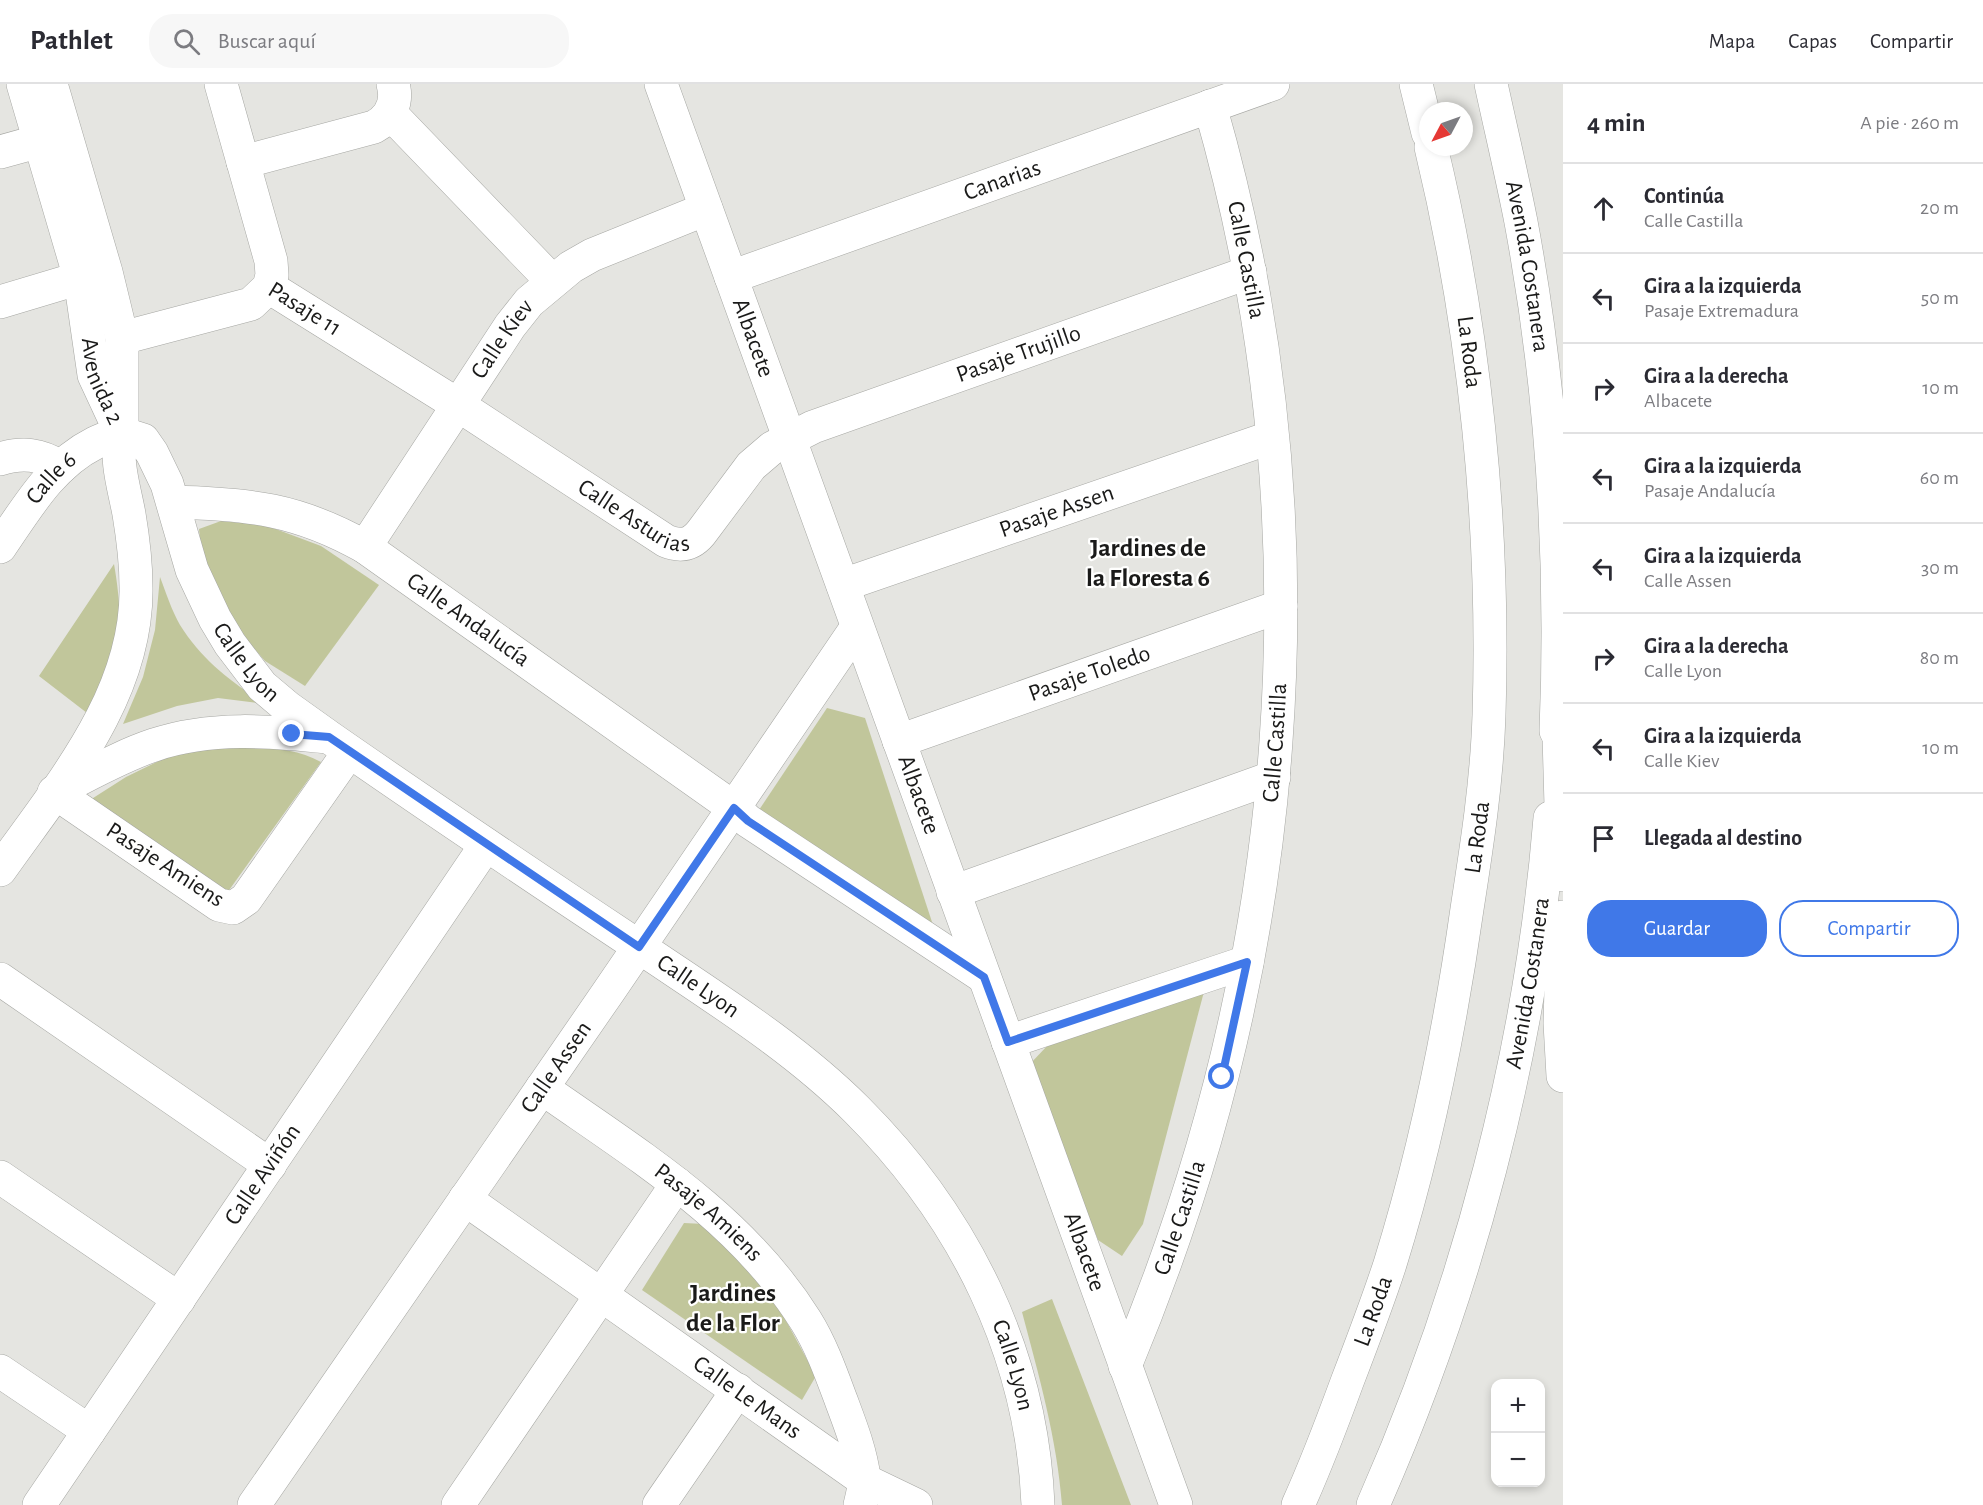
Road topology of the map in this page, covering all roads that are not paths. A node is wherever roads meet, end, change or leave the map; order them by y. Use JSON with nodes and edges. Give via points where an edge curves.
{"nodes":[{"id":1,"x":23,"y":84,"type":"edge"},
{"id":2,"x":51,"y":84,"type":"edge"},
{"id":3,"x":221,"y":84,"type":"edge"},
{"id":4,"x":661,"y":84,"type":"edge"},
{"id":5,"x":1273,"y":84,"type":"edge"},
{"id":6,"x":1416,"y":84,"type":"edge"},
{"id":7,"x":1491,"y":84,"type":"edge"},
{"id":8,"x":392,"y":99,"type":"edge"},
{"id":9,"x":1420,"y":102,"type":"edge"},
{"id":10,"x":1210,"y":106,"type":"junction"},
{"id":11,"x":40,"y":141,"type":"junction"},
{"id":12,"x":0,"y":152,"type":"edge"},
{"id":13,"x":1433,"y":156,"type":"edge"},
{"id":14,"x":243,"y":162,"type":"junction"},
{"id":15,"x":706,"y":209,"type":"junction"},
{"id":16,"x":1250,"y":272,"type":"junction"},
{"id":17,"x":731,"y":277,"type":"junction"},
{"id":18,"x":80,"y":278,"type":"junction"},
{"id":19,"x":552,"y":281,"type":"junction"},
{"id":20,"x":269,"y":287,"type":"junction"},
{"id":21,"x":0,"y":302,"type":"edge"},
{"id":22,"x":122,"y":339,"type":"junction"},
{"id":23,"x":458,"y":405,"type":"junction"},
{"id":24,"x":122,"y":433,"type":"junction"},
{"id":25,"x":1272,"y":437,"type":"junction"},
{"id":26,"x":789,"y":440,"type":"junction"},
{"id":27,"x":0,"y":459,"type":"edge"},
{"id":28,"x":61,"y":467,"type":"junction"},
{"id":29,"x":173,"y":502,"type":"junction"},
{"id":30,"x":0,"y":547,"type":"edge"},
{"id":31,"x":365,"y":547,"type":"junction"},
{"id":32,"x":843,"y":585,"type":"junction"},
{"id":33,"x":1281,"y":606,"type":"junction"},
{"id":34,"x":857,"y":627,"type":"junction"},
{"id":35,"x":1558,"y":701,"type":"junction"},
{"id":36,"x":898,"y":741,"type":"junction"},
{"id":37,"x":339,"y":744,"type":"junction"},
{"id":38,"x":1274,"y":777,"type":"junction"},
{"id":39,"x":54,"y":792,"type":"junction"},
{"id":40,"x":734,"y":808,"type":"junction"},
{"id":41,"x":486,"y":844,"type":"junction"},
{"id":42,"x":0,"y":870,"type":"edge"},
{"id":43,"x":1563,"y":874,"type":"edge"},
{"id":44,"x":953,"y":892,"type":"junction"},
{"id":45,"x":1563,"y":917,"type":"edge"},
{"id":46,"x":639,"y":947,"type":"junction"},
{"id":47,"x":1247,"y":962,"type":"junction"},
{"id":48,"x":984,"y":977,"type":"junction"},
{"id":49,"x":0,"y":979,"type":"edge"},
{"id":50,"x":1008,"y":1042,"type":"junction"},
{"id":51,"x":1563,"y":1076,"type":"edge"},
{"id":52,"x":542,"y":1088,"type":"junction"},
{"id":53,"x":270,"y":1164,"type":"junction"},
{"id":54,"x":0,"y":1177,"type":"edge"},
{"id":55,"x":677,"y":1184,"type":"junction"},
{"id":56,"x":465,"y":1199,"type":"junction"},
{"id":57,"x":602,"y":1294,"type":"junction"},
{"id":58,"x":179,"y":1299,"type":"junction"},
{"id":59,"x":1125,"y":1366,"type":"junction"},
{"id":60,"x":0,"y":1371,"type":"edge"},
{"id":61,"x":738,"y":1390,"type":"junction"},
{"id":62,"x":89,"y":1431,"type":"junction"},
{"id":63,"x":862,"y":1492,"type":"edge"},
{"id":64,"x":39,"y":1505,"type":"edge"},
{"id":65,"x":254,"y":1505,"type":"edge"},
{"id":66,"x":459,"y":1505,"type":"edge"},
{"id":67,"x":659,"y":1505,"type":"edge"},
{"id":68,"x":916,"y":1505,"type":"edge"},
{"id":69,"x":1038,"y":1505,"type":"edge"},
{"id":70,"x":1176,"y":1505,"type":"edge"},
{"id":71,"x":1298,"y":1505,"type":"edge"},
{"id":72,"x":1373,"y":1505,"type":"edge"}],
"edges":[{"from":1,"to":11,"type":"main road","name":"Avenida 2"},
{"from":2,"to":22,"type":"main road","name":"Avenida 2"},
{"from":3,"to":14,"type":"main road","name":"Pasaje 11"},
{"from":4,"to":15,"type":"main road","name":"Albacete"},
{"from":5,"to":10,"type":"main road","name":"Canarias"},
{"from":6,"to":9,"type":"main road"},
{"from":7,"to":35,"type":"main road","name":"Avenida Costanera","via":[[1521,221],[1550,437],[1559,606]]},
{"from":8,"to":14,"type":"main road","via":[[381,123],[374,127]]},
{"from":8,"to":19,"type":"main road"},
{"from":10,"to":16,"type":"main road","name":"Calle Castilla"},
{"from":10,"to":17,"type":"main road","name":"Canarias"},
{"from":11,"to":12,"type":"main road"},
{"from":11,"to":18,"type":"main road","name":"Avenida 2"},
{"from":13,"to":71,"type":"main road","name":"La Roda","via":[[1460,284],[1481,464],[1489,645],[1483,795],[1448,1032],[1412,1186],[1364,1337]]},
{"from":14,"to":20,"type":"main road","name":"Pasaje 11","via":[[271,261]]},
{"from":15,"to":17,"type":"main road","name":"Albacete"},
{"from":15,"to":19,"type":"main road","name":"Calle Kiev","via":[[592,255]]},
{"from":16,"to":25,"type":"main road","name":"Calle Castilla"},
{"from":16,"to":26,"type":"main road","name":"Pasaje Trujillo","via":[[813,426]]},
{"from":17,"to":26,"type":"main road","name":"Albacete"},
{"from":18,"to":21,"type":"main road"},
{"from":18,"to":24,"type":"main road","name":"Avenida 2","via":[[94,375]]},
{"from":19,"to":23,"type":"main road","name":"Calle Kiev","via":[[510,326]]},
{"from":20,"to":22,"type":"main road","via":[[251,304]]},
{"from":20,"to":23,"type":"main road","name":"Pasaje 11"},
{"from":22,"to":24,"type":"main road","name":"Avenida 2"},
{"from":23,"to":26,"type":"main road","name":"Calle Asturias","via":[[675,545],[694,541],[751,466]]},
{"from":23,"to":31,"type":"main road","name":"Calle Kiev"},
{"from":24,"to":28,"type":"main road","name":"Calle 6","via":[[95,443]]},
{"from":24,"to":29,"type":"main road","name":"Calle Lyon","via":[[143,440]]},
{"from":24,"to":39,"type":"main road","via":[[119,465],[135,554],[133,626],[124,667],[110,702]]},
{"from":25,"to":32,"type":"main road","name":"Pasaje Assen"},
{"from":25,"to":33,"type":"main road","name":"Calle Castilla"},
{"from":26,"to":32,"type":"main road","name":"Albacete"},
{"from":27,"to":28,"type":"main road","via":[[30,454]]},
{"from":28,"to":30,"type":"main road","name":"Calle 6","via":[[42,486]]},
{"from":29,"to":31,"type":"main road","name":"Calle Andalucía","via":[[274,510],[309,520]]},
{"from":29,"to":37,"type":"main road","name":"Calle Lyon","via":[[192,570],[230,644],[262,686]]},
{"from":31,"to":40,"type":"main road","name":"Calle Andalucía"},
{"from":32,"to":34,"type":"main road","name":"Albacete"},
{"from":33,"to":36,"type":"main road","name":"Pasaje Toledo"},
{"from":33,"to":38,"type":"main road","name":"Calle Castilla"},
{"from":34,"to":36,"type":"main road","name":"Albacete"},
{"from":34,"to":40,"type":"main road","name":"Calle Assen"},
{"from":35,"to":43,"type":"main road"},
{"from":35,"to":72,"type":"main road","name":"Avenida Costanera","via":[[1537,936],[1499,1131],[1447,1314]]},
{"from":36,"to":44,"type":"main road","name":"Albacete"},
{"from":37,"to":39,"type":"main road","via":[[243,731],[185,737],[128,755]]},
{"from":37,"to":39,"type":"main road","name":"Pasaje Amiens","via":[[246,898],[233,908],[219,905]]},
{"from":37,"to":41,"type":"main road","name":"Calle Lyon"},
{"from":38,"to":44,"type":"main road"},
{"from":38,"to":47,"type":"main road","name":"Calle Castilla"},
{"from":39,"to":42,"type":"main road"},
{"from":40,"to":46,"type":"main road","name":"Calle Assen"},
{"from":40,"to":48,"type":"main road","name":"Calle Andalucía"},
{"from":41,"to":46,"type":"main road","name":"Calle Lyon"},
{"from":41,"to":53,"type":"main road","name":"Calle Aviñón"},
{"from":44,"to":48,"type":"main road","name":"Albacete"},
{"from":45,"to":51,"type":"main road"},
{"from":46,"to":52,"type":"main road","name":"Calle Assen"},
{"from":46,"to":69,"type":"main road","name":"Calle Lyon","via":[[818,1075],[857,1110],[924,1187],[976,1269],[1011,1353],[1032,1446]]},
{"from":47,"to":50,"type":"main road"},
{"from":47,"to":59,"type":"main road","name":"Calle Castilla","via":[[1198,1164],[1161,1276]]},
{"from":48,"to":50,"type":"main road","name":"Albacete"},
{"from":49,"to":53,"type":"main road"},
{"from":50,"to":59,"type":"main road","name":"Albacete"},
{"from":52,"to":55,"type":"main road","name":"Pasaje Amiens"},
{"from":52,"to":56,"type":"main road","name":"Calle Assen"},
{"from":53,"to":58,"type":"main road","name":"Calle Aviñón"},
{"from":54,"to":58,"type":"main road"},
{"from":55,"to":57,"type":"main road"},
{"from":55,"to":63,"type":"main road","name":"Pasaje Amiens","via":[[756,1254],[807,1323],[832,1374],[855,1443]]},
{"from":56,"to":57,"type":"main road","name":"Calle Le Mans"},
{"from":56,"to":65,"type":"main road","name":"Calle Assen"},
{"from":57,"to":61,"type":"main road","name":"Calle Le Mans"},
{"from":57,"to":66,"type":"main road"},
{"from":58,"to":62,"type":"main road","name":"Calle Aviñón"},
{"from":59,"to":70,"type":"main road","name":"Albacete"},
{"from":60,"to":62,"type":"main road"},
{"from":61,"to":63,"type":"main road","name":"Calle Le Mans"},
{"from":61,"to":67,"type":"main road"},
{"from":62,"to":64,"type":"main road","name":"Calle Aviñón"},
{"from":63,"to":68,"type":"main road","name":"Calle Le Mans"}]}
